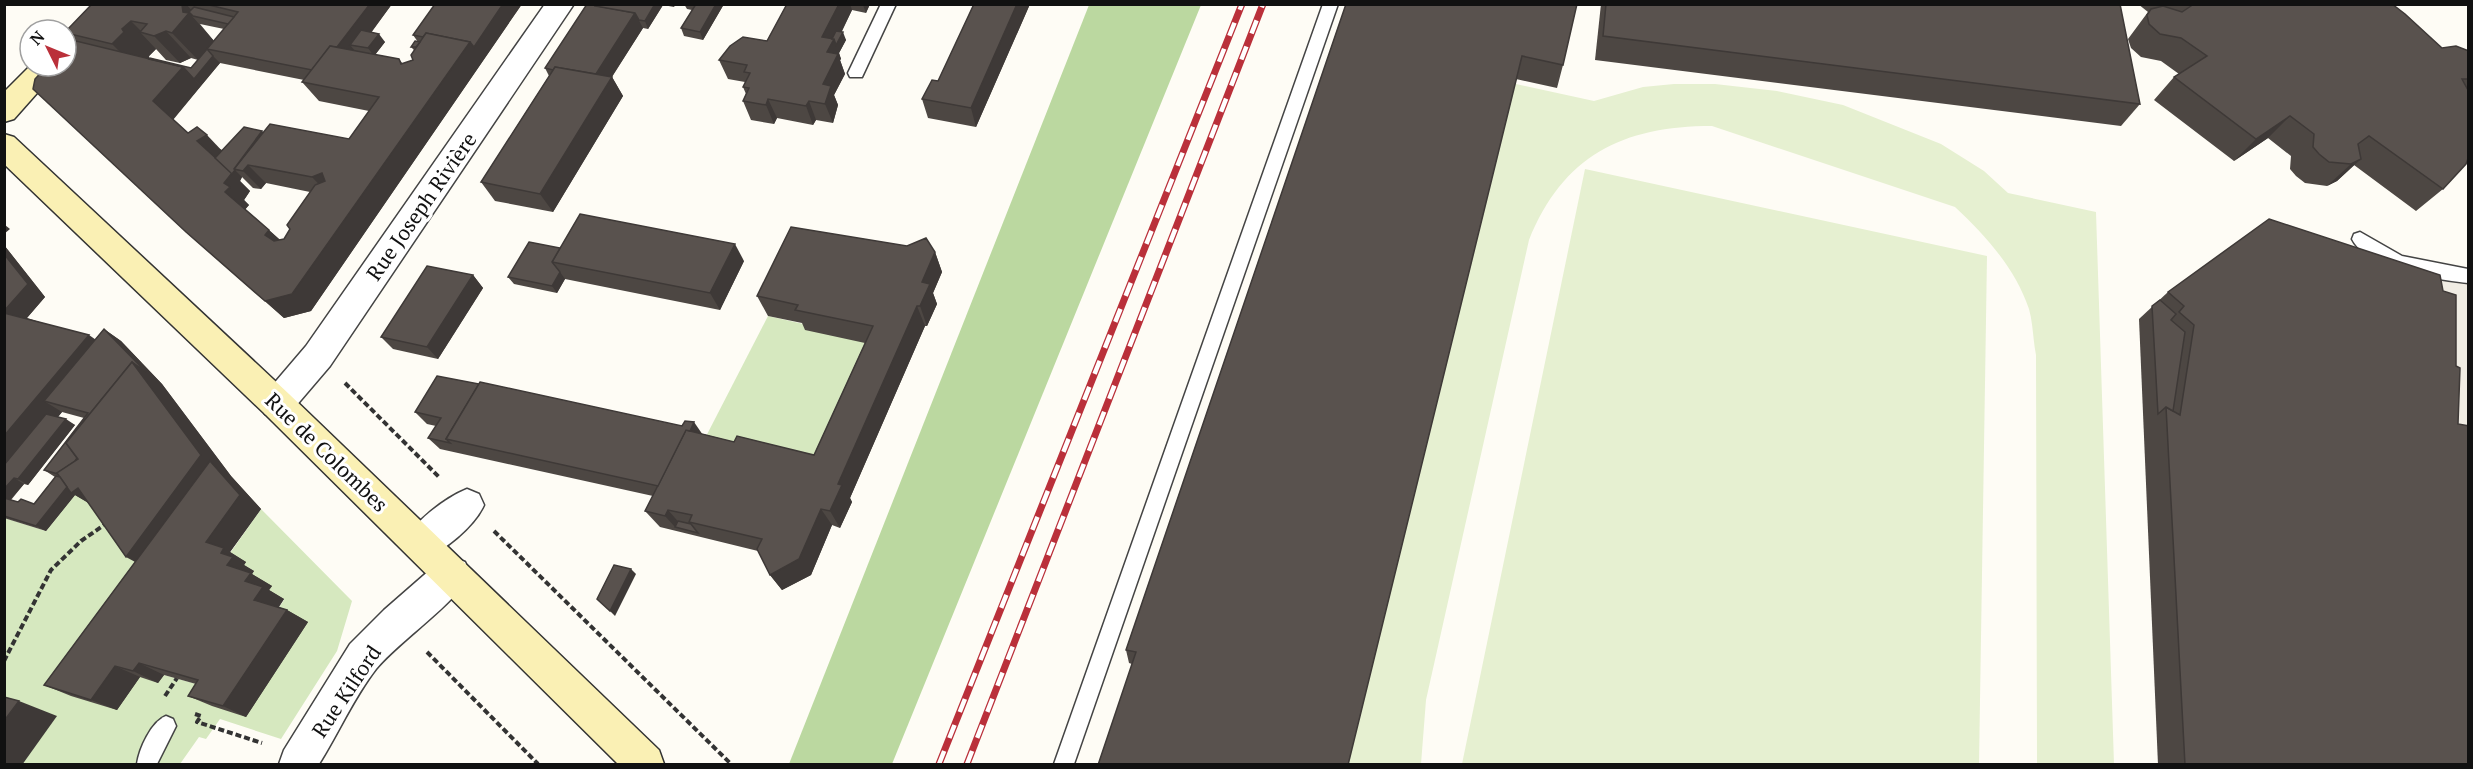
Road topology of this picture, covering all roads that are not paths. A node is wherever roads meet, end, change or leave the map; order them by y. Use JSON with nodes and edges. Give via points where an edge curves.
{"nodes":[{"id":1,"x":560,"y":4,"type":"edge"},
{"id":2,"x":889,"y":4,"type":"edge"},
{"id":3,"x":1331,"y":4,"type":"edge"},
{"id":4,"x":856,"y":73,"type":"dead end"},
{"id":5,"x":36,"y":78,"type":"edge"},
{"id":6,"x":4,"y":111,"type":"edge"},
{"id":7,"x":4,"y":145,"type":"edge"},
{"id":8,"x":2360,"y":239,"type":"dead end"},
{"id":9,"x":2469,"y":276,"type":"edge"},
{"id":10,"x":277,"y":404,"type":"junction"},
{"id":11,"x":467,"y":505,"type":"road end"},
{"id":12,"x":422,"y":544,"type":"junction"},
{"id":13,"x":452,"y":574,"type":"junction"},
{"id":14,"x":166,"y":726,"type":"dead end"},
{"id":15,"x":300,"y":760,"type":"edge"},
{"id":16,"x":147,"y":765,"type":"edge"},
{"id":17,"x":645,"y":765,"type":"edge"},
{"id":18,"x":1064,"y":765,"type":"edge"}],
"edges":[{"from":1,"to":10,"type":"street","name":"Rue Joseph Rivière","via":[[318,356]]},
{"from":2,"to":4,"type":"lane"},
{"from":3,"to":18,"type":"lane"},
{"from":5,"to":6,"type":"main road"},
{"from":7,"to":10,"type":"main road","name":"Rue de Colombes"},
{"from":8,"to":9,"type":"lane","via":[[2400,264]]},
{"from":10,"to":12,"type":"main road","name":"Rue de Colombes"},
{"from":11,"to":12,"type":"street"},
{"from":12,"to":13,"type":"main road","name":"Rue de Colombes"},
{"from":13,"to":15,"type":"street","name":"Rue Kilford","via":[[363,657]]},
{"from":13,"to":17,"type":"main road","name":"Rue de Colombes"},
{"from":14,"to":16,"type":"lane"}]}
